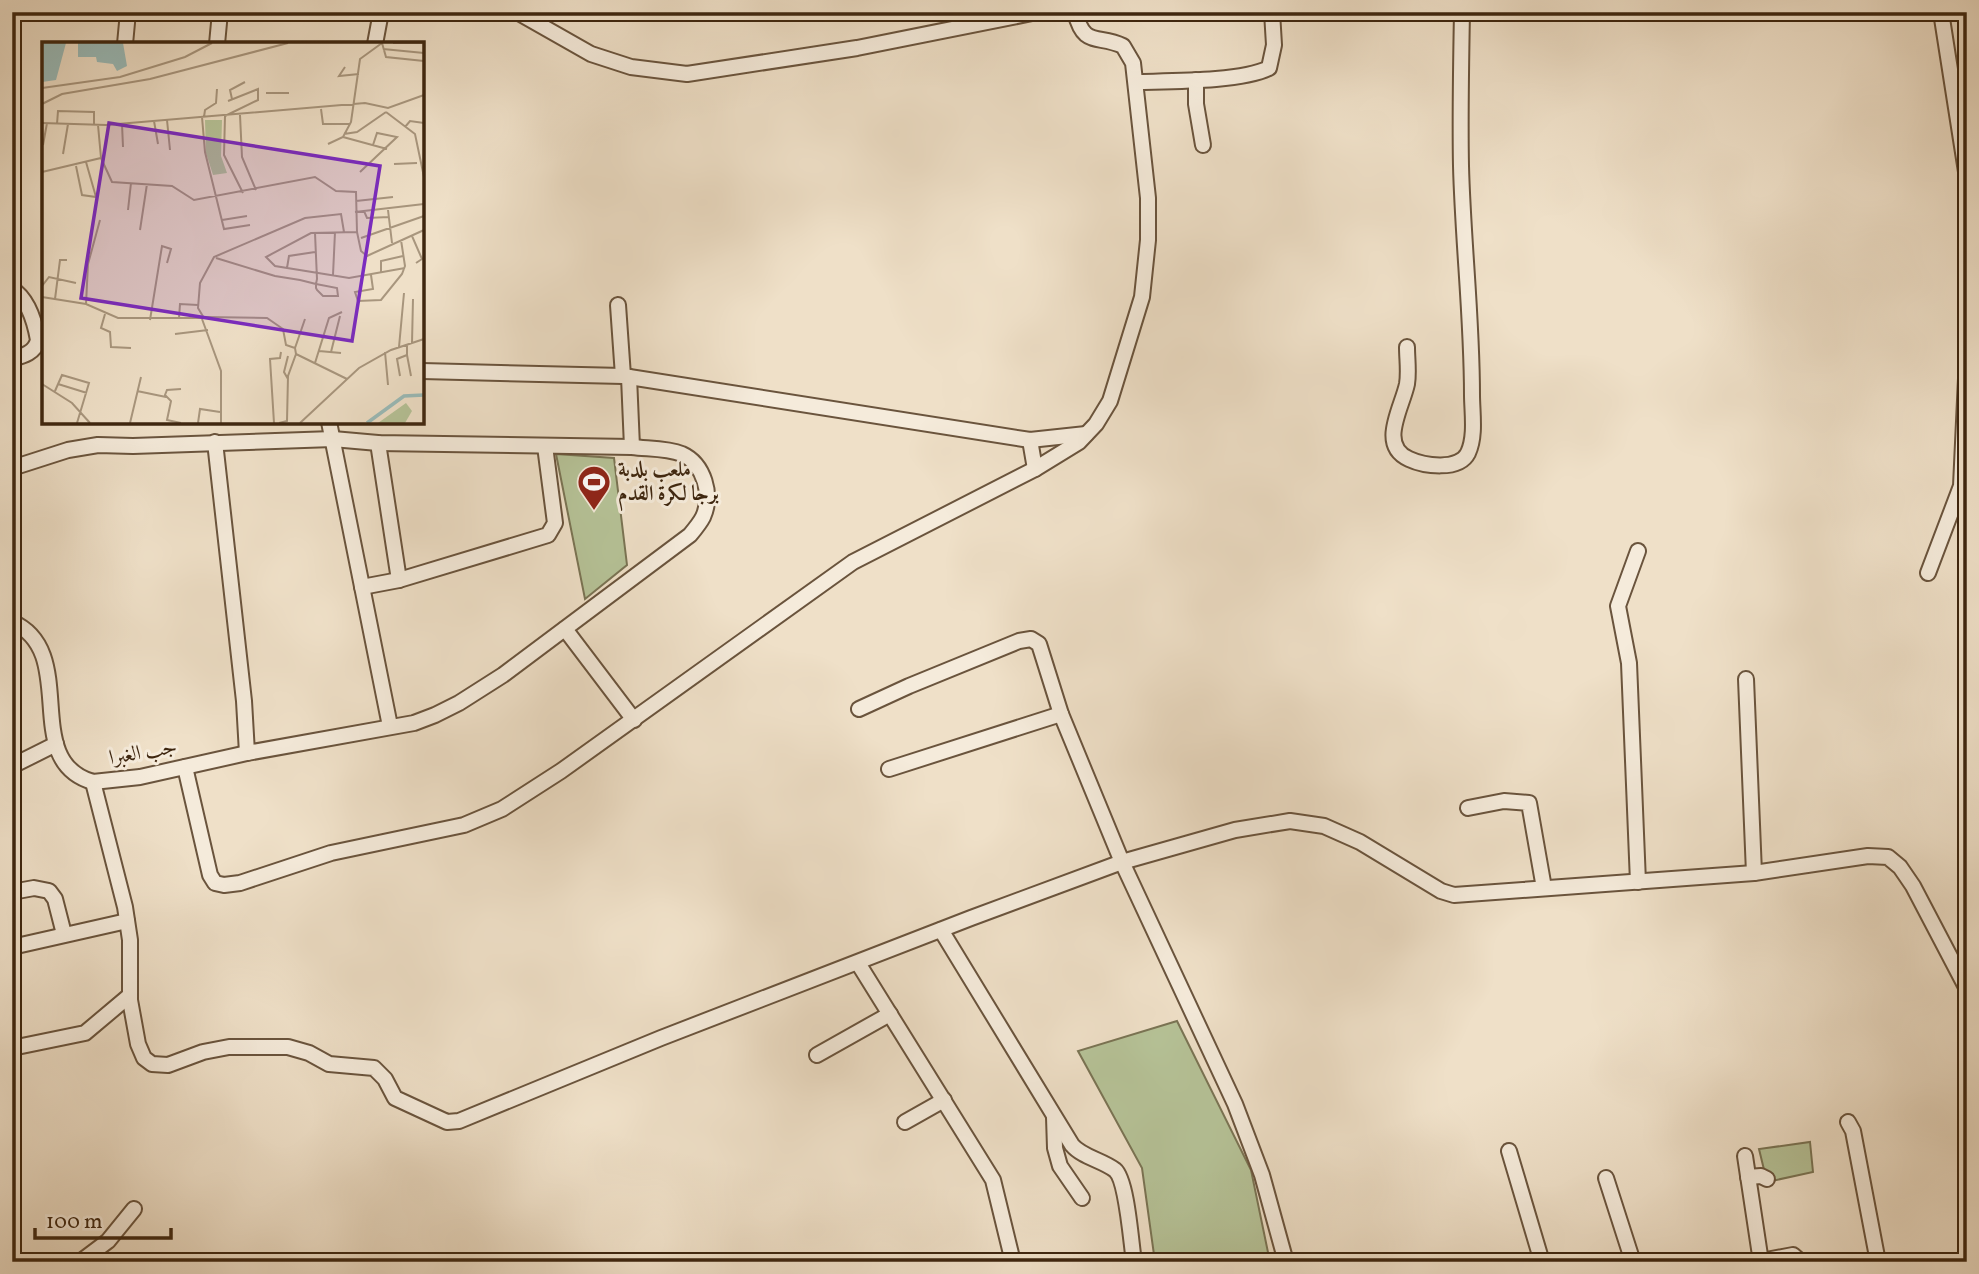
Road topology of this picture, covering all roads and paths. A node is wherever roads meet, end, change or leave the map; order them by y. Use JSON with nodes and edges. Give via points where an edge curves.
{"nodes":[{"id":1,"x":128,"y":12,"type":"edge"},
{"id":2,"x":220,"y":12,"type":"edge"},
{"id":3,"x":381,"y":12,"type":"edge"},
{"id":4,"x":517,"y":12,"type":"edge"},
{"id":5,"x":1037,"y":12,"type":"edge"},
{"id":6,"x":1075,"y":12,"type":"edge"},
{"id":7,"x":1272,"y":12,"type":"edge"},
{"id":8,"x":1462,"y":12,"type":"edge"},
{"id":9,"x":1941,"y":12,"type":"edge"},
{"id":10,"x":125,"y":42,"type":"edge"},
{"id":11,"x":216,"y":42,"type":"edge"},
{"id":12,"x":375,"y":42,"type":"edge"},
{"id":13,"x":1196,"y":80,"type":"junction"},
{"id":14,"x":1137,"y":82,"type":"junction"},
{"id":15,"x":1203,"y":145,"type":"dead end"},
{"id":16,"x":1967,"y":178,"type":"edge"},
{"id":17,"x":12,"y":289,"type":"edge"},
{"id":18,"x":618,"y":305,"type":"dead end"},
{"id":19,"x":1407,"y":347,"type":"dead end"},
{"id":20,"x":1967,"y":357,"type":"edge"},
{"id":21,"x":12,"y":359,"type":"edge"},
{"id":22,"x":424,"y":371,"type":"edge"},
{"id":23,"x":626,"y":376,"type":"junction"},
{"id":24,"x":329,"y":424,"type":"edge"},
{"id":25,"x":1086,"y":434,"type":"junction"},
{"id":26,"x":333,"y":439,"type":"junction"},
{"id":27,"x":1030,"y":440,"type":"junction"},
{"id":28,"x":215,"y":442,"type":"junction"},
{"id":29,"x":378,"y":443,"type":"junction"},
{"id":30,"x":545,"y":446,"type":"junction"},
{"id":31,"x":632,"y":447,"type":"junction"},
{"id":32,"x":12,"y":468,"type":"edge"},
{"id":33,"x":1035,"y":469,"type":"junction"},
{"id":34,"x":1637,"y":551,"type":"dead end"},
{"id":35,"x":1928,"y":573,"type":"dead end"},
{"id":36,"x":399,"y":580,"type":"junction"},
{"id":37,"x":362,"y":587,"type":"junction"},
{"id":38,"x":12,"y":622,"type":"edge"},
{"id":39,"x":565,"y":629,"type":"junction"},
{"id":40,"x":1746,"y":679,"type":"dead end"},
{"id":41,"x":859,"y":709,"type":"dead end"},
{"id":42,"x":1061,"y":714,"type":"junction"},
{"id":43,"x":634,"y":720,"type":"junction"},
{"id":44,"x":390,"y":726,"type":"junction"},
{"id":45,"x":56,"y":744,"type":"junction"},
{"id":46,"x":247,"y":753,"type":"junction"},
{"id":47,"x":12,"y":766,"type":"edge"},
{"id":48,"x":185,"y":767,"type":"junction"},
{"id":49,"x":889,"y":769,"type":"dead end"},
{"id":50,"x":93,"y":782,"type":"junction"},
{"id":51,"x":1468,"y":808,"type":"dead end"},
{"id":52,"x":1122,"y":862,"type":"junction"},
{"id":53,"x":1754,"y":873,"type":"junction"},
{"id":54,"x":1638,"y":881,"type":"junction"},
{"id":55,"x":1545,"y":888,"type":"junction"},
{"id":56,"x":12,"y":891,"type":"edge"},
{"id":57,"x":127,"y":921,"type":"junction"},
{"id":58,"x":941,"y":930,"type":"junction"},
{"id":59,"x":64,"y":934,"type":"junction"},
{"id":60,"x":12,"y":947,"type":"edge"},
{"id":61,"x":858,"y":963,"type":"junction"},
{"id":62,"x":1967,"y":989,"type":"edge"},
{"id":63,"x":130,"y":996,"type":"junction"},
{"id":64,"x":890,"y":1014,"type":"junction"},
{"id":65,"x":12,"y":1048,"type":"edge"},
{"id":66,"x":817,"y":1055,"type":"dead end"},
{"id":67,"x":944,"y":1100,"type":"junction"},
{"id":68,"x":1052,"y":1109,"type":"junction"},
{"id":69,"x":905,"y":1122,"type":"dead end"},
{"id":70,"x":1848,"y":1122,"type":"dead end"},
{"id":71,"x":1509,"y":1151,"type":"dead end"},
{"id":72,"x":1745,"y":1156,"type":"dead end"},
{"id":73,"x":1748,"y":1177,"type":"junction"},
{"id":74,"x":1606,"y":1178,"type":"dead end"},
{"id":75,"x":1767,"y":1179,"type":"dead end"},
{"id":76,"x":1082,"y":1198,"type":"dead end"},
{"id":77,"x":134,"y":1209,"type":"dead end"},
{"id":78,"x":1761,"y":1261,"type":"edge"},
{"id":79,"x":1967,"y":1261,"type":"edge"},
{"id":80,"x":80,"y":1262,"type":"edge"},
{"id":81,"x":1013,"y":1262,"type":"edge"},
{"id":82,"x":1134,"y":1262,"type":"edge"},
{"id":83,"x":1286,"y":1262,"type":"edge"},
{"id":84,"x":1542,"y":1262,"type":"edge"},
{"id":85,"x":1633,"y":1262,"type":"edge"},
{"id":86,"x":1801,"y":1262,"type":"edge"},
{"id":87,"x":1878,"y":1262,"type":"edge"},
{"id":88,"x":1961,"y":1262,"type":"edge"}],
"edges":[{"from":1,"to":10,"type":"street"},
{"from":2,"to":11,"type":"street"},
{"from":3,"to":12,"type":"street"},
{"from":4,"to":5,"type":"street","via":[[591,54],[631,67],[687,74],[858,48]]},
{"from":6,"to":14,"type":"street","via":[[1087,37],[1126,48]]},
{"from":7,"to":13,"type":"street","via":[[1274,45],[1269,68],[1258,74]]},
{"from":8,"to":19,"type":"street","via":[[1461,167],[1473,429],[1468,452],[1460,461],[1419,463],[1395,449],[1394,429],[1408,378]]},
{"from":9,"to":16,"type":"street"},
{"from":13,"to":14,"type":"street"},
{"from":13,"to":15,"type":"street"},
{"from":14,"to":25,"type":"street","via":[[1148,198],[1142,298],[1117,384],[1103,414]]},
{"from":17,"to":21,"type":"street","via":[[21,295],[38,340],[31,352]]},
{"from":18,"to":23,"type":"street"},
{"from":20,"to":35,"type":"street","via":[[1961,486]]},
{"from":22,"to":23,"type":"street"},
{"from":23,"to":27,"type":"street"},
{"from":23,"to":31,"type":"street"},
{"from":24,"to":26,"type":"street"},
{"from":25,"to":27,"type":"street"},
{"from":25,"to":33,"type":"street"},
{"from":26,"to":28,"type":"street","name":"جب الغبرا"},
{"from":26,"to":29,"type":"street","name":"جب الغبرا"},
{"from":26,"to":37,"type":"street"},
{"from":27,"to":33,"type":"street"},
{"from":28,"to":32,"type":"street","name":"جب الغبرا","via":[[88,446]]},
{"from":28,"to":46,"type":"street"},
{"from":29,"to":30,"type":"street","name":"جب الغبرا"},
{"from":29,"to":36,"type":"street"},
{"from":30,"to":31,"type":"street","name":"جب الغبرا"},
{"from":30,"to":36,"type":"street","via":[[555,523],[551,533]]},
{"from":31,"to":39,"type":"street","name":"جب الغبرا","via":[[674,452],[693,460],[706,484],[704,515],[690,535]]},
{"from":33,"to":43,"type":"street","via":[[853,562]]},
{"from":34,"to":54,"type":"street","via":[[1618,606],[1629,663]]},
{"from":36,"to":37,"type":"street"},
{"from":37,"to":44,"type":"street"},
{"from":38,"to":45,"type":"street","name":"جب الغبرا","via":[[43,650]]},
{"from":39,"to":43,"type":"street"},
{"from":39,"to":44,"type":"street","name":"جب الغبرا","via":[[459,703],[414,723]]},
{"from":40,"to":53,"type":"street"},
{"from":41,"to":42,"type":"street","via":[[1028,639],[1041,647]]},
{"from":42,"to":49,"type":"street"},
{"from":42,"to":52,"type":"street"},
{"from":43,"to":48,"type":"street","via":[[520,799],[486,817],[331,853],[224,886],[210,875]]},
{"from":44,"to":46,"type":"street","name":"جب الغبرا"},
{"from":45,"to":47,"type":"street"},
{"from":45,"to":50,"type":"street","name":"جب الغبرا","via":[[68,766]]},
{"from":46,"to":48,"type":"street","name":"جب الغبرا"},
{"from":48,"to":50,"type":"street","name":"جب الغبرا"},
{"from":50,"to":57,"type":"street"},
{"from":51,"to":55,"type":"street","via":[[1504,801],[1529,803]]},
{"from":52,"to":55,"type":"street","via":[[1235,830],[1297,821],[1360,842],[1449,894]]},
{"from":52,"to":58,"type":"street"},
{"from":52,"to":83,"type":"street","via":[[1235,1104],[1262,1175]]},
{"from":53,"to":54,"type":"street"},
{"from":53,"to":62,"type":"street","via":[[1888,857],[1913,886]]},
{"from":54,"to":55,"type":"street"},
{"from":56,"to":59,"type":"street","via":[[49,891]]},
{"from":57,"to":59,"type":"street"},
{"from":57,"to":63,"type":"street"},
{"from":58,"to":61,"type":"street"},
{"from":58,"to":68,"type":"street"},
{"from":59,"to":60,"type":"street"},
{"from":61,"to":63,"type":"street","via":[[450,1122],[395,1098],[374,1068],[329,1064],[288,1047],[229,1048],[168,1065],[152,1064],[138,1044]]},
{"from":61,"to":64,"type":"street"},
{"from":63,"to":65,"type":"street","via":[[85,1033]]},
{"from":64,"to":66,"type":"street"},
{"from":64,"to":67,"type":"street"},
{"from":67,"to":69,"type":"street"},
{"from":67,"to":81,"type":"street","via":[[993,1180]]},
{"from":68,"to":76,"type":"street","via":[[1060,1166]]},
{"from":68,"to":82,"type":"street","via":[[1076,1149],[1120,1176]]},
{"from":70,"to":87,"type":"street"},
{"from":71,"to":84,"type":"street"},
{"from":72,"to":73,"type":"street"},
{"from":73,"to":75,"type":"street"},
{"from":73,"to":78,"type":"street"},
{"from":74,"to":85,"type":"street"},
{"from":77,"to":80,"type":"street","via":[[108,1241]]},
{"from":78,"to":86,"type":"street","via":[[1793,1255]]},
{"from":79,"to":88,"type":"main road"}]}
